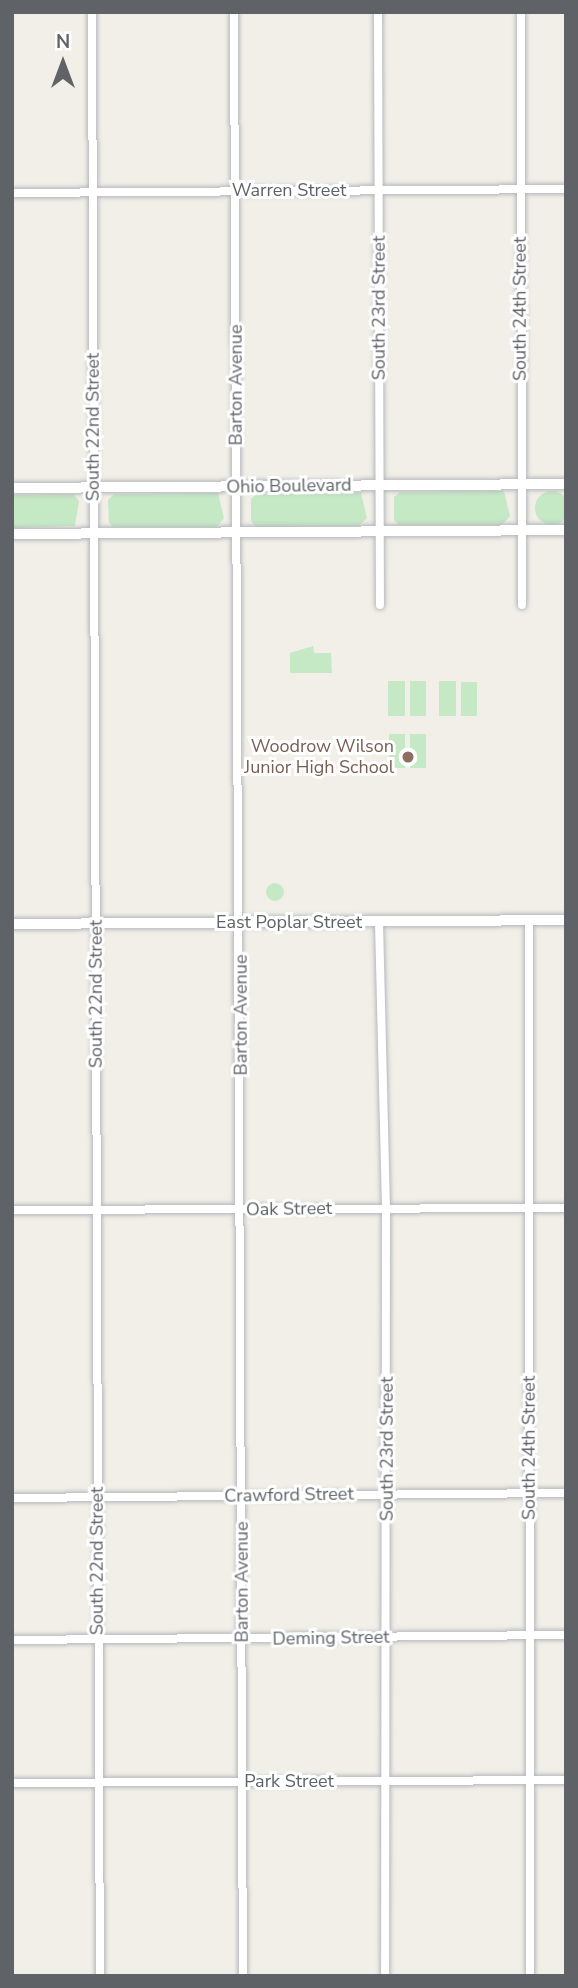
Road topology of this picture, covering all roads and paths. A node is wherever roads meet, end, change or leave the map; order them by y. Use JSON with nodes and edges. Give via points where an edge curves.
{"nodes":[{"id":1,"x":92,"y":12,"type":"edge"},
{"id":2,"x":234,"y":12,"type":"edge"},
{"id":3,"x":378,"y":12,"type":"edge"},
{"id":4,"x":521,"y":12,"type":"edge"},
{"id":5,"x":521,"y":189,"type":"junction"},
{"id":6,"x":566,"y":189,"type":"edge"},
{"id":7,"x":235,"y":190,"type":"junction"},
{"id":8,"x":379,"y":190,"type":"junction"},
{"id":9,"x":12,"y":193,"type":"edge"},
{"id":10,"x":93,"y":193,"type":"junction"},
{"id":11,"x":522,"y":484,"type":"junction"},
{"id":12,"x":566,"y":484,"type":"edge"},
{"id":13,"x":378,"y":485,"type":"junction"},
{"id":14,"x":236,"y":486,"type":"junction"},
{"id":15,"x":12,"y":488,"type":"edge"},
{"id":16,"x":93,"y":488,"type":"junction"},
{"id":17,"x":566,"y":530,"type":"edge"},
{"id":18,"x":522,"y":531,"type":"junction"},
{"id":19,"x":379,"y":532,"type":"junction"},
{"id":20,"x":93,"y":533,"type":"junction"},
{"id":21,"x":236,"y":533,"type":"junction"},
{"id":22,"x":12,"y":534,"type":"edge"},
{"id":23,"x":380,"y":604,"type":"dead end"},
{"id":24,"x":522,"y":605,"type":"dead end"},
{"id":25,"x":528,"y":920,"type":"junction"},
{"id":26,"x":566,"y":920,"type":"edge"},
{"id":27,"x":240,"y":922,"type":"junction"},
{"id":28,"x":379,"y":922,"type":"junction"},
{"id":29,"x":96,"y":923,"type":"junction"},
{"id":30,"x":12,"y":924,"type":"edge"},
{"id":31,"x":386,"y":1208,"type":"junction"},
{"id":32,"x":566,"y":1208,"type":"edge"},
{"id":33,"x":242,"y":1209,"type":"junction"},
{"id":34,"x":530,"y":1209,"type":"junction"},
{"id":35,"x":12,"y":1210,"type":"edge"},
{"id":36,"x":97,"y":1210,"type":"junction"},
{"id":37,"x":529,"y":1493,"type":"junction"},
{"id":38,"x":566,"y":1493,"type":"edge"},
{"id":39,"x":387,"y":1494,"type":"junction"},
{"id":40,"x":242,"y":1496,"type":"junction"},
{"id":41,"x":12,"y":1497,"type":"edge"},
{"id":42,"x":97,"y":1497,"type":"junction"},
{"id":43,"x":529,"y":1635,"type":"junction"},
{"id":44,"x":566,"y":1635,"type":"edge"},
{"id":45,"x":386,"y":1637,"type":"junction"},
{"id":46,"x":96,"y":1639,"type":"junction"},
{"id":47,"x":12,"y":1640,"type":"edge"},
{"id":48,"x":241,"y":1640,"type":"junction"},
{"id":49,"x":529,"y":1780,"type":"junction"},
{"id":50,"x":566,"y":1780,"type":"edge"},
{"id":51,"x":100,"y":1781,"type":"junction"},
{"id":52,"x":243,"y":1781,"type":"junction"},
{"id":53,"x":387,"y":1781,"type":"junction"},
{"id":54,"x":12,"y":1783,"type":"edge"},
{"id":55,"x":100,"y":1976,"type":"edge"},
{"id":56,"x":243,"y":1976,"type":"edge"},
{"id":57,"x":385,"y":1976,"type":"edge"},
{"id":58,"x":530,"y":1976,"type":"edge"}],
"edges":[{"from":1,"to":10,"type":"street","name":"South 22nd Street"},
{"from":2,"to":7,"type":"street","name":"Barton Avenue"},
{"from":3,"to":8,"type":"street","name":"South 23rd Street"},
{"from":4,"to":5,"type":"street","name":"South 24th Street"},
{"from":5,"to":6,"type":"street","name":"Warren Street"},
{"from":5,"to":8,"type":"street","name":"Warren Street"},
{"from":5,"to":11,"type":"street","name":"South 24th Street"},
{"from":7,"to":8,"type":"street","name":"Warren Street"},
{"from":7,"to":10,"type":"street","name":"Warren Street"},
{"from":7,"to":14,"type":"street","name":"Barton Avenue"},
{"from":8,"to":13,"type":"street","name":"South 23rd Street"},
{"from":9,"to":10,"type":"street","name":"Warren Street"},
{"from":10,"to":16,"type":"street","name":"South 22nd Street"},
{"from":11,"to":12,"type":"street","name":"Ohio Boulevard"},
{"from":11,"to":13,"type":"street","name":"Ohio Boulevard"},
{"from":11,"to":18,"type":"street","name":"South 24th Street"},
{"from":13,"to":14,"type":"street","name":"Ohio Boulevard"},
{"from":13,"to":19,"type":"street","name":"South 23rd Street"},
{"from":14,"to":16,"type":"street","name":"Ohio Boulevard"},
{"from":14,"to":21,"type":"street","name":"Barton Avenue"},
{"from":15,"to":16,"type":"street","name":"Ohio Boulevard"},
{"from":16,"to":20,"type":"street","name":"South 22nd Street"},
{"from":17,"to":18,"type":"street"},
{"from":18,"to":19,"type":"street"},
{"from":18,"to":24,"type":"street","name":"South 24th Street"},
{"from":19,"to":21,"type":"street"},
{"from":19,"to":23,"type":"street","name":"South 23rd Street"},
{"from":20,"to":21,"type":"street"},
{"from":20,"to":22,"type":"street"},
{"from":20,"to":29,"type":"street","name":"South 22nd Street"},
{"from":21,"to":27,"type":"street","name":"Barton Avenue"},
{"from":25,"to":26,"type":"main road","name":"East Poplar Street"},
{"from":25,"to":28,"type":"main road","name":"East Poplar Street"},
{"from":25,"to":34,"type":"street","name":"South 24th Street"},
{"from":27,"to":28,"type":"main road","name":"East Poplar Street"},
{"from":27,"to":29,"type":"main road","name":"East Poplar Street"},
{"from":27,"to":33,"type":"street","name":"Barton Avenue"},
{"from":28,"to":31,"type":"street","name":"South 23rd Street"},
{"from":29,"to":30,"type":"main road","name":"East Poplar Street"},
{"from":29,"to":36,"type":"street","name":"South 22nd Street"},
{"from":31,"to":33,"type":"street","name":"Oak Street"},
{"from":31,"to":34,"type":"street","name":"Oak Street"},
{"from":31,"to":39,"type":"street","name":"South 23rd Street"},
{"from":32,"to":34,"type":"street","name":"Oak Street"},
{"from":33,"to":36,"type":"street","name":"Oak Street"},
{"from":33,"to":40,"type":"street","name":"Barton Avenue"},
{"from":34,"to":37,"type":"street","name":"South 24th Street"},
{"from":35,"to":36,"type":"street","name":"Oak Street"},
{"from":36,"to":42,"type":"street","name":"South 22nd Street"},
{"from":37,"to":38,"type":"street","name":"Crawford Street"},
{"from":37,"to":39,"type":"street","name":"Crawford Street"},
{"from":37,"to":43,"type":"street","name":"South 24th Street"},
{"from":39,"to":40,"type":"street","name":"Crawford Street"},
{"from":39,"to":45,"type":"street","name":"South 23rd Street"},
{"from":40,"to":42,"type":"street","name":"Crawford Street"},
{"from":40,"to":48,"type":"street","name":"Barton Avenue"},
{"from":41,"to":42,"type":"street","name":"Crawford Street"},
{"from":42,"to":46,"type":"street","name":"South 22nd Street"},
{"from":43,"to":44,"type":"street","name":"Deming Street"},
{"from":43,"to":45,"type":"street","name":"Deming Street"},
{"from":43,"to":49,"type":"street","name":"South 24th Street"},
{"from":45,"to":48,"type":"street","name":"Deming Street"},
{"from":45,"to":53,"type":"street","name":"South 23rd Street"},
{"from":46,"to":47,"type":"street","name":"Deming Street"},
{"from":46,"to":48,"type":"street","name":"Deming Street"},
{"from":46,"to":51,"type":"street","name":"South 22nd Street"},
{"from":48,"to":52,"type":"street","name":"Barton Avenue"},
{"from":49,"to":50,"type":"street","name":"Park Street"},
{"from":49,"to":53,"type":"street","name":"Park Street"},
{"from":49,"to":58,"type":"street","name":"South 24th Street"},
{"from":51,"to":52,"type":"street","name":"Park Street"},
{"from":51,"to":54,"type":"street","name":"Park Street"},
{"from":51,"to":55,"type":"street","name":"South 22nd Street"},
{"from":52,"to":53,"type":"street","name":"Park Street"},
{"from":52,"to":56,"type":"street","name":"Barton Avenue"},
{"from":53,"to":57,"type":"street","name":"South 23rd Street"}]}
